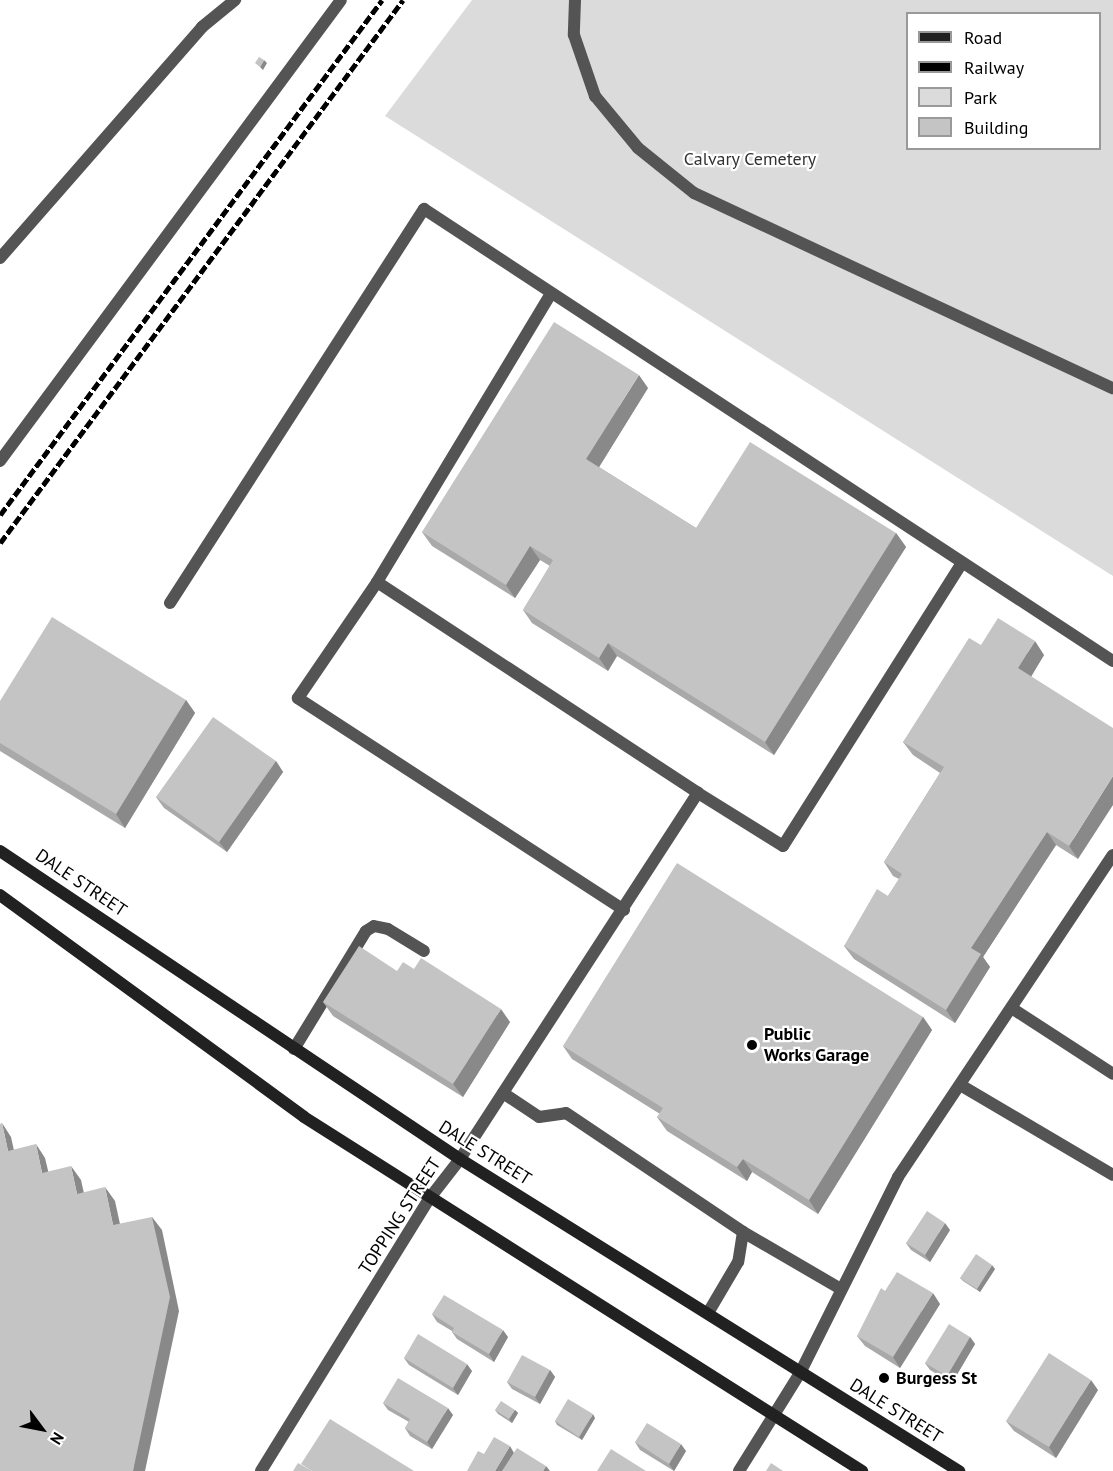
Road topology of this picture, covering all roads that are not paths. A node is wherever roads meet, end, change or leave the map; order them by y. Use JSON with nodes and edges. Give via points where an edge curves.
{"nodes":[{"id":1,"x":235,"y":0,"type":"edge"},
{"id":2,"x":341,"y":0,"type":"edge"},
{"id":3,"x":575,"y":0,"type":"edge"},
{"id":4,"x":0,"y":258,"type":"edge"},
{"id":5,"x":551,"y":293,"type":"junction"},
{"id":6,"x":1113,"y":388,"type":"edge"},
{"id":7,"x":0,"y":461,"type":"edge"},
{"id":8,"x":961,"y":564,"type":"junction"},
{"id":9,"x":377,"y":582,"type":"junction"},
{"id":10,"x":170,"y":603,"type":"dead end"},
{"id":11,"x":1113,"y":661,"type":"edge"},
{"id":12,"x":698,"y":793,"type":"junction"},
{"id":13,"x":0,"y":851,"type":"edge"},
{"id":14,"x":1113,"y":855,"type":"edge"},
{"id":15,"x":0,"y":895,"type":"edge"},
{"id":16,"x":624,"y":910,"type":"junction"},
{"id":17,"x":424,"y":951,"type":"dead end"},
{"id":18,"x":1013,"y":1009,"type":"junction"},
{"id":19,"x":294,"y":1050,"type":"junction"},
{"id":20,"x":1113,"y":1074,"type":"edge"},
{"id":21,"x":962,"y":1086,"type":"junction"},
{"id":22,"x":503,"y":1093,"type":"junction"},
{"id":23,"x":460,"y":1159,"type":"junction"},
{"id":24,"x":1113,"y":1174,"type":"edge"},
{"id":25,"x":429,"y":1199,"type":"junction"},
{"id":26,"x":743,"y":1232,"type":"junction"},
{"id":27,"x":841,"y":1289,"type":"junction"},
{"id":28,"x":708,"y":1313,"type":"junction"},
{"id":29,"x":800,"y":1373,"type":"junction"},
{"id":30,"x":773,"y":1416,"type":"junction"},
{"id":31,"x":261,"y":1471,"type":"edge"},
{"id":32,"x":739,"y":1471,"type":"edge"},
{"id":33,"x":862,"y":1471,"type":"edge"},
{"id":34,"x":959,"y":1471,"type":"edge"}],
"edges":[{"from":1,"to":4,"type":"street","via":[[202,27]]},
{"from":2,"to":7,"type":"street"},
{"from":3,"to":6,"type":"street","via":[[574,35],[595,96],[638,148],[694,193]]},
{"from":5,"to":8,"type":"street"},
{"from":5,"to":9,"type":"street"},
{"from":5,"to":10,"type":"street","via":[[424,209]]},
{"from":8,"to":11,"type":"street"},
{"from":8,"to":12,"type":"street","via":[[783,846]]},
{"from":9,"to":12,"type":"street"},
{"from":9,"to":16,"type":"street","via":[[298,698]]},
{"from":12,"to":16,"type":"street","name":"TOPPING STREET"},
{"from":13,"to":19,"type":"main road","name":"DALE STREET"},
{"from":14,"to":18,"type":"street"},
{"from":15,"to":25,"type":"main road","via":[[304,1117]]},
{"from":16,"to":22,"type":"street","name":"TOPPING STREET"},
{"from":17,"to":19,"type":"street","via":[[388,929],[374,926],[366,931]]},
{"from":18,"to":20,"type":"street"},
{"from":18,"to":21,"type":"street"},
{"from":19,"to":23,"type":"main road","name":"DALE STREET"},
{"from":21,"to":24,"type":"street"},
{"from":21,"to":27,"type":"street","via":[[898,1177]]},
{"from":22,"to":23,"type":"street","name":"TOPPING STREET"},
{"from":22,"to":26,"type":"street","via":[[539,1117],[566,1113]]},
{"from":23,"to":25,"type":"street","name":"TOPPING STREET"},
{"from":23,"to":28,"type":"main road","name":"DALE STREET"},
{"from":25,"to":30,"type":"main road"},
{"from":25,"to":31,"type":"street","name":"TOPPING STREET"},
{"from":26,"to":27,"type":"street"},
{"from":26,"to":28,"type":"street","via":[[738,1262]]},
{"from":27,"to":29,"type":"street"},
{"from":28,"to":29,"type":"main road","name":"DALE STREET"},
{"from":29,"to":30,"type":"street"},
{"from":29,"to":34,"type":"main road","name":"DALE STREET"},
{"from":30,"to":32,"type":"street"},
{"from":30,"to":33,"type":"main road"}]}
